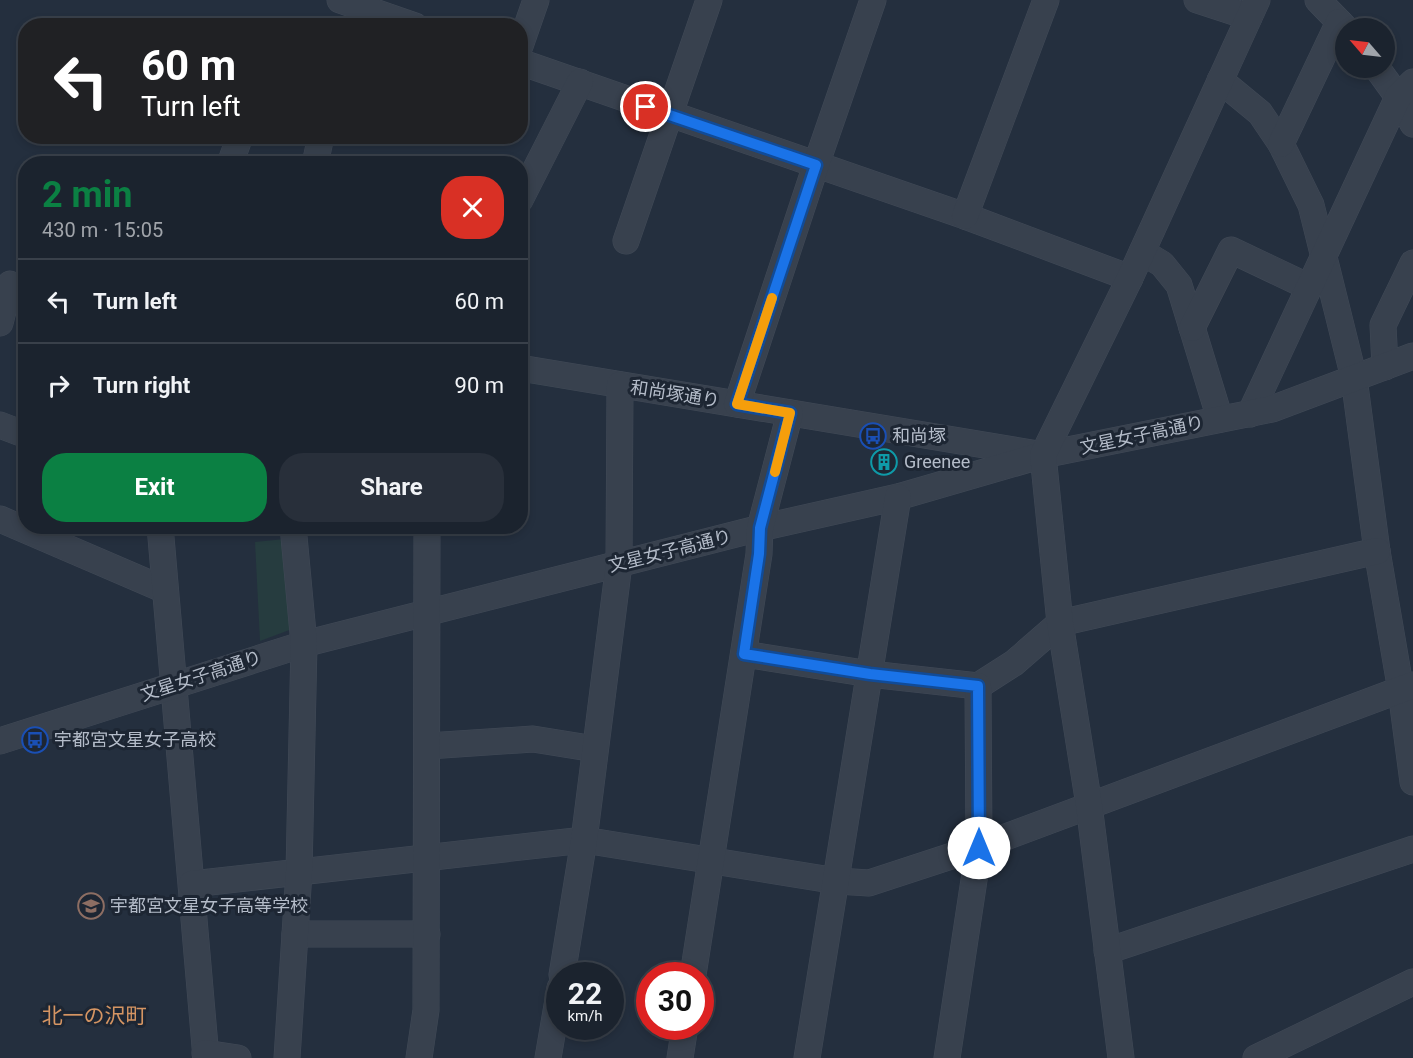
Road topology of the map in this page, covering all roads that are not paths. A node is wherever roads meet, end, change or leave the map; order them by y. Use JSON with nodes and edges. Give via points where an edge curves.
{"nodes":[{"id":1,"x":536,"y":0,"type":"edge"},
{"id":2,"x":709,"y":0,"type":"edge"},
{"id":3,"x":873,"y":0,"type":"edge"},
{"id":4,"x":1046,"y":0,"type":"edge"},
{"id":5,"x":1197,"y":0,"type":"edge"},
{"id":6,"x":1318,"y":0,"type":"edge"},
{"id":7,"x":1253,"y":9,"type":"edge"},
{"id":8,"x":348,"y":10,"type":"edge"},
{"id":9,"x":382,"y":18,"type":"edge"},
{"id":10,"x":1335,"y":18,"type":"edge"},
{"id":11,"x":528,"y":23,"type":"edge"},
{"id":12,"x":1335,"y":40,"type":"edge"},
{"id":13,"x":528,"y":65,"type":"edge"},
{"id":14,"x":1391,"y":78,"type":"edge"},
{"id":15,"x":1220,"y":80,"type":"junction"},
{"id":16,"x":580,"y":82,"type":"junction"},
{"id":17,"x":1406,"y":89,"type":"edge"},
{"id":18,"x":669,"y":115,"type":"junction"},
{"id":19,"x":1413,"y":124,"type":"edge"},
{"id":20,"x":1281,"y":144,"type":"junction"},
{"id":21,"x":816,"y":165,"type":"junction"},
{"id":22,"x":528,"y":184,"type":"edge"},
{"id":23,"x":965,"y":216,"type":"junction"},
{"id":24,"x":626,"y":241,"type":"dead end"},
{"id":25,"x":1142,"y":252,"type":"junction"},
{"id":26,"x":1324,"y":255,"type":"junction"},
{"id":27,"x":1413,"y":262,"type":"edge"},
{"id":28,"x":1130,"y":278,"type":"junction"},
{"id":29,"x":12,"y":285,"type":"edge"},
{"id":30,"x":1309,"y":287,"type":"junction"},
{"id":31,"x":0,"y":323,"type":"edge"},
{"id":32,"x":1192,"y":328,"type":"junction"},
{"id":33,"x":1413,"y":356,"type":"edge"},
{"id":34,"x":1385,"y":367,"type":"junction"},
{"id":35,"x":528,"y":369,"type":"edge"},
{"id":36,"x":1354,"y":378,"type":"junction"},
{"id":37,"x":620,"y":385,"type":"junction"},
{"id":38,"x":737,"y":404,"type":"junction"},
{"id":39,"x":790,"y":413,"type":"junction"},
{"id":40,"x":1250,"y":414,"type":"junction"},
{"id":41,"x":1220,"y":419,"type":"junction"},
{"id":42,"x":0,"y":425,"type":"edge"},
{"id":43,"x":18,"y":432,"type":"edge"},
{"id":44,"x":1043,"y":455,"type":"junction"},
{"id":45,"x":898,"y":497,"type":"junction"},
{"id":46,"x":0,"y":519,"type":"edge"},
{"id":47,"x":18,"y":527,"type":"edge"},
{"id":48,"x":760,"y":528,"type":"junction"},
{"id":49,"x":35,"y":534,"type":"edge"},
{"id":50,"x":161,"y":534,"type":"edge"},
{"id":51,"x":294,"y":534,"type":"edge"},
{"id":52,"x":427,"y":534,"type":"edge"},
{"id":53,"x":1377,"y":551,"type":"junction"},
{"id":54,"x":619,"y":564,"type":"junction"},
{"id":55,"x":165,"y":590,"type":"junction"},
{"id":56,"x":427,"y":612,"type":"junction"},
{"id":57,"x":1060,"y":622,"type":"junction"},
{"id":58,"x":304,"y":644,"type":"junction"},
{"id":59,"x":744,"y":654,"type":"junction"},
{"id":60,"x":870,"y":674,"type":"junction"},
{"id":61,"x":172,"y":685,"type":"junction"},
{"id":62,"x":978,"y":686,"type":"junction"},
{"id":63,"x":1407,"y":688,"type":"edge"},
{"id":64,"x":0,"y":741,"type":"edge"},
{"id":65,"x":428,"y":746,"type":"junction"},
{"id":66,"x":595,"y":749,"type":"junction"},
{"id":67,"x":1413,"y":782,"type":"edge"},
{"id":68,"x":1089,"y":805,"type":"junction"},
{"id":69,"x":584,"y":840,"type":"junction"},
{"id":70,"x":979,"y":848,"type":"junction"},
{"id":71,"x":1413,"y":849,"type":"edge"},
{"id":72,"x":428,"y":857,"type":"junction"},
{"id":73,"x":711,"y":860,"type":"junction"},
{"id":74,"x":299,"y":872,"type":"junction"},
{"id":75,"x":837,"y":881,"type":"junction"},
{"id":76,"x":192,"y":884,"type":"junction"},
{"id":77,"x":295,"y":934,"type":"junction"},
{"id":78,"x":426,"y":934,"type":"junction"},
{"id":79,"x":1107,"y":951,"type":"junction"},
{"id":80,"x":564,"y":962,"type":"edge"},
{"id":81,"x":695,"y":962,"type":"edge"},
{"id":82,"x":1413,"y":982,"type":"edge"},
{"id":83,"x":551,"y":1040,"type":"edge"},
{"id":84,"x":683,"y":1040,"type":"edge"},
{"id":85,"x":206,"y":1055,"type":"edge"},
{"id":86,"x":238,"y":1058,"type":"edge"},
{"id":87,"x":287,"y":1058,"type":"edge"},
{"id":88,"x":419,"y":1058,"type":"edge"},
{"id":89,"x":548,"y":1058,"type":"edge"},
{"id":90,"x":680,"y":1058,"type":"edge"},
{"id":91,"x":807,"y":1058,"type":"edge"},
{"id":92,"x":947,"y":1058,"type":"edge"},
{"id":93,"x":1121,"y":1058,"type":"edge"},
{"id":94,"x":1256,"y":1058,"type":"edge"}],
"edges":[{"from":1,"to":11,"type":"street"},
{"from":2,"to":18,"type":"street"},
{"from":3,"to":21,"type":"street"},
{"from":4,"to":23,"type":"street"},
{"from":5,"to":7,"type":"street"},
{"from":6,"to":10,"type":"street"},
{"from":7,"to":15,"type":"street"},
{"from":8,"to":9,"type":"street"},
{"from":12,"to":20,"type":"street"},
{"from":13,"to":16,"type":"street"},
{"from":14,"to":17,"type":"street"},
{"from":15,"to":20,"type":"street","via":[[1260,113]]},
{"from":15,"to":25,"type":"street"},
{"from":16,"to":18,"type":"street"},
{"from":16,"to":22,"type":"street"},
{"from":17,"to":19,"type":"street"},
{"from":17,"to":26,"type":"street"},
{"from":18,"to":21,"type":"street"},
{"from":18,"to":24,"type":"street"},
{"from":20,"to":26,"type":"street","via":[[1311,206]]},
{"from":21,"to":23,"type":"street"},
{"from":21,"to":38,"type":"street"},
{"from":23,"to":28,"type":"street"},
{"from":25,"to":28,"type":"street"},
{"from":25,"to":32,"type":"street","via":[[1162,264],[1179,285]]},
{"from":26,"to":30,"type":"street"},
{"from":26,"to":36,"type":"street"},
{"from":27,"to":34,"type":"street","via":[[1383,325]]},
{"from":28,"to":44,"type":"street"},
{"from":29,"to":31,"type":"street"},
{"from":30,"to":32,"type":"street","via":[[1232,250]]},
{"from":30,"to":40,"type":"street"},
{"from":32,"to":41,"type":"street"},
{"from":33,"to":34,"type":"street","name":"文星女子高通り"},
{"from":34,"to":36,"type":"street","name":"文星女子高通り"},
{"from":35,"to":37,"type":"street","name":"和尚塚通り"},
{"from":36,"to":40,"type":"street","name":"文星女子高通り"},
{"from":36,"to":53,"type":"street"},
{"from":37,"to":38,"type":"street","name":"和尚塚通り"},
{"from":37,"to":54,"type":"street"},
{"from":38,"to":39,"type":"street","name":"和尚塚通り"},
{"from":39,"to":44,"type":"street","name":"和尚塚通り"},
{"from":39,"to":48,"type":"street"},
{"from":40,"to":41,"type":"street","name":"文星女子高通り"},
{"from":41,"to":44,"type":"street","name":"文星女子高通り"},
{"from":42,"to":43,"type":"street"},
{"from":44,"to":45,"type":"street","name":"文星女子高通り"},
{"from":44,"to":57,"type":"street"},
{"from":45,"to":48,"type":"street","name":"文星女子高通り"},
{"from":45,"to":60,"type":"street"},
{"from":46,"to":47,"type":"street"},
{"from":48,"to":54,"type":"street","name":"文星女子高通り"},
{"from":48,"to":59,"type":"street"},
{"from":49,"to":55,"type":"street"},
{"from":50,"to":55,"type":"street"},
{"from":51,"to":58,"type":"street"},
{"from":52,"to":56,"type":"street"},
{"from":53,"to":57,"type":"street"},
{"from":53,"to":63,"type":"street"},
{"from":54,"to":56,"type":"street","name":"文星女子高通り"},
{"from":54,"to":66,"type":"street"},
{"from":55,"to":61,"type":"street"},
{"from":56,"to":58,"type":"street","name":"文星女子高通り"},
{"from":56,"to":65,"type":"street"},
{"from":57,"to":62,"type":"street","via":[[1014,663]]},
{"from":57,"to":68,"type":"street"},
{"from":58,"to":61,"type":"street","name":"文星女子高通り"},
{"from":58,"to":74,"type":"street"},
{"from":59,"to":60,"type":"street"},
{"from":59,"to":73,"type":"street"},
{"from":60,"to":62,"type":"street"},
{"from":60,"to":75,"type":"street"},
{"from":61,"to":64,"type":"street","name":"文星女子高通り"},
{"from":61,"to":76,"type":"street"},
{"from":62,"to":70,"type":"street"},
{"from":63,"to":67,"type":"street"},
{"from":63,"to":68,"type":"street"},
{"from":65,"to":66,"type":"street","via":[[533,739]]},
{"from":65,"to":72,"type":"street"},
{"from":66,"to":69,"type":"street"},
{"from":68,"to":70,"type":"street"},
{"from":68,"to":79,"type":"street"},
{"from":69,"to":72,"type":"street"},
{"from":69,"to":73,"type":"street"},
{"from":69,"to":80,"type":"street"},
{"from":70,"to":75,"type":"street","via":[[869,883]]},
{"from":70,"to":92,"type":"street"},
{"from":71,"to":79,"type":"street"},
{"from":72,"to":74,"type":"street"},
{"from":72,"to":78,"type":"street"},
{"from":73,"to":75,"type":"street"},
{"from":73,"to":81,"type":"street"},
{"from":74,"to":76,"type":"street"},
{"from":74,"to":77,"type":"street"},
{"from":75,"to":91,"type":"street"},
{"from":76,"to":85,"type":"street"},
{"from":77,"to":78,"type":"street"},
{"from":77,"to":87,"type":"street"},
{"from":78,"to":88,"type":"street","via":[[426,1010]]},
{"from":79,"to":93,"type":"street"},
{"from":82,"to":94,"type":"street"},
{"from":83,"to":89,"type":"street"},
{"from":84,"to":90,"type":"street"},
{"from":85,"to":86,"type":"street"}]}
